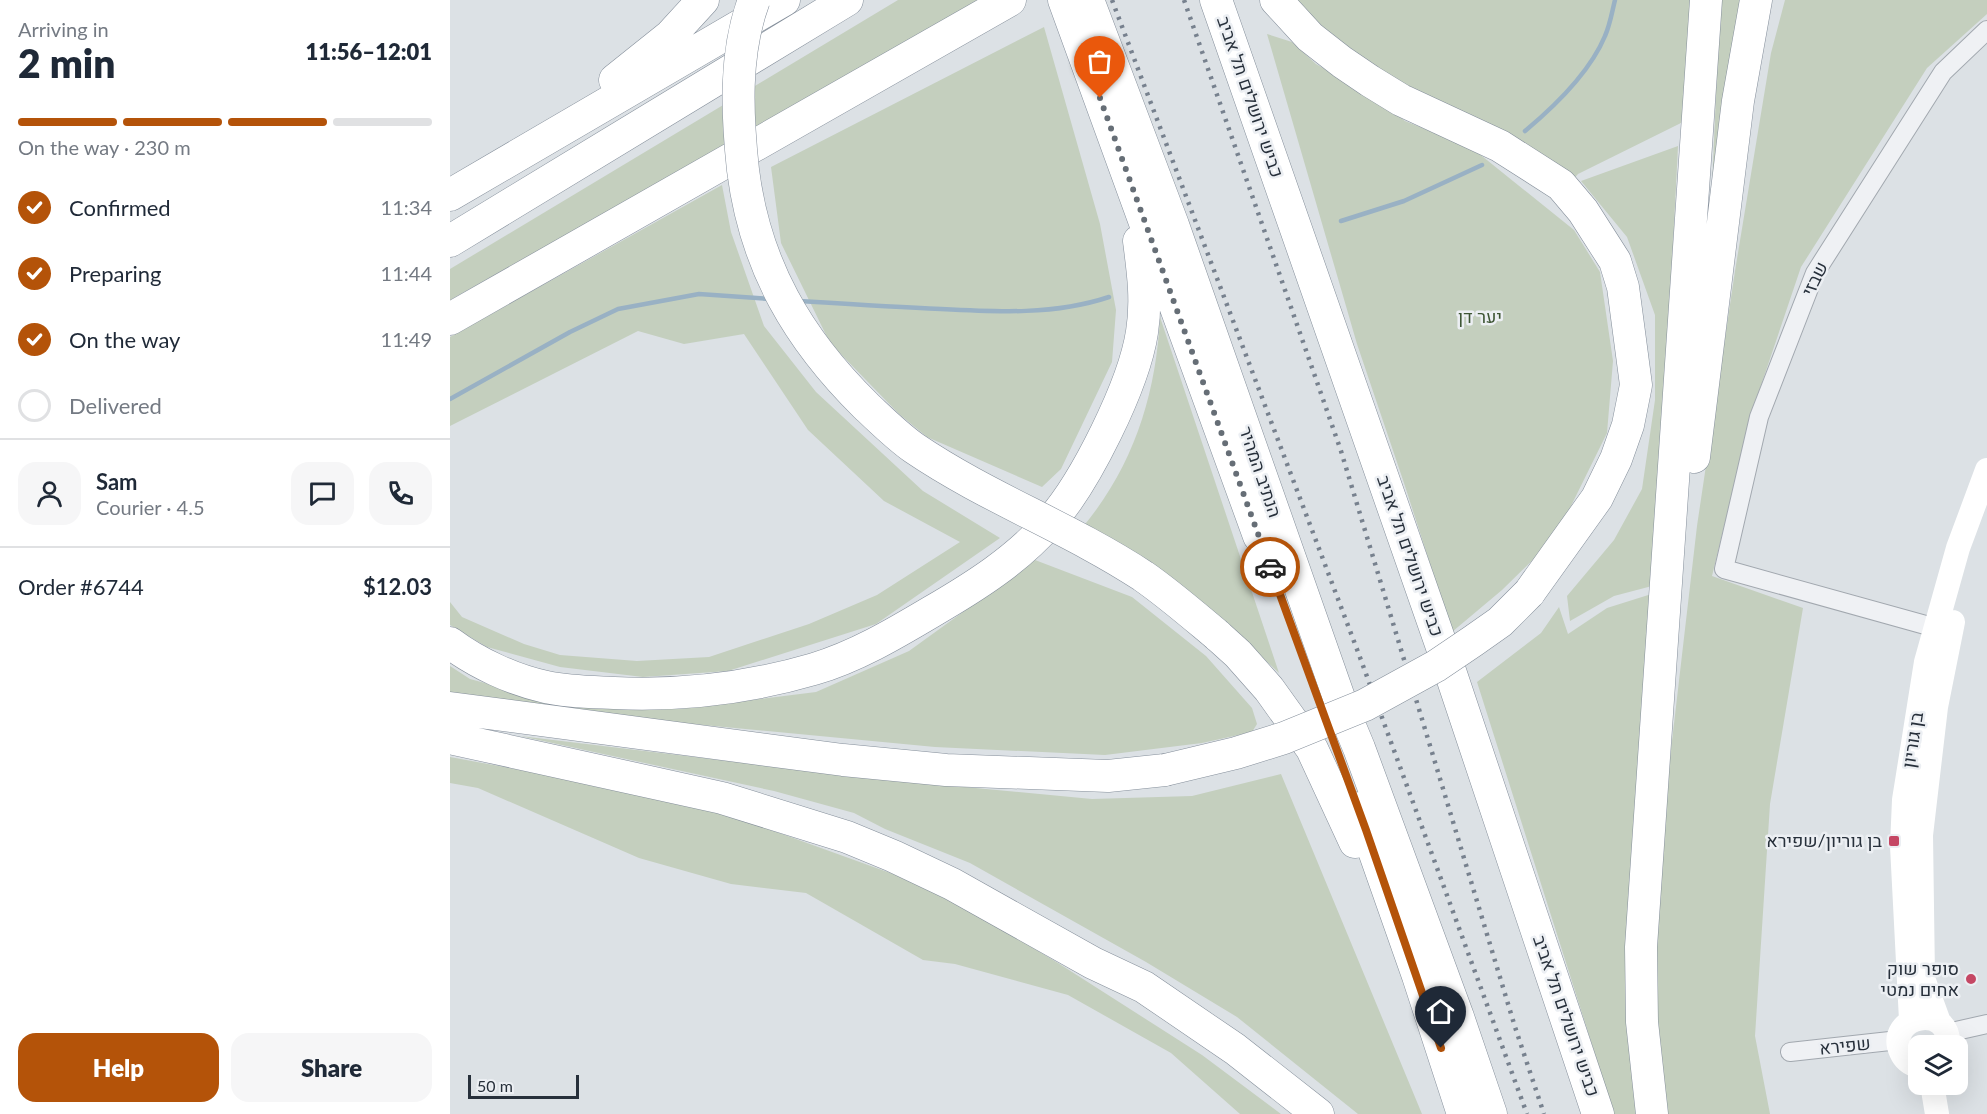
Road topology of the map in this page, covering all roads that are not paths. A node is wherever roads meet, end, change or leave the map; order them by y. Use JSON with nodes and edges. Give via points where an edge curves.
{"nodes":[{"id":1,"x":702,"y":0,"type":"edge"},
{"id":2,"x":754,"y":0,"type":"edge"},
{"id":3,"x":784,"y":0,"type":"edge"},
{"id":4,"x":847,"y":0,"type":"edge"},
{"id":5,"x":1064,"y":0,"type":"edge"},
{"id":6,"x":1088,"y":0,"type":"edge"},
{"id":7,"x":1216,"y":0,"type":"edge"},
{"id":8,"x":1276,"y":0,"type":"edge"},
{"id":9,"x":1706,"y":0,"type":"edge"},
{"id":10,"x":1756,"y":0,"type":"edge"},
{"id":11,"x":1771,"y":0,"type":"edge"},
{"id":12,"x":999,"y":6,"type":"edge"},
{"id":13,"x":1987,"y":30,"type":"edge"},
{"id":14,"x":1132,"y":183,"type":"junction"},
{"id":15,"x":450,"y":194,"type":"edge"},
{"id":16,"x":450,"y":241,"type":"edge"},
{"id":17,"x":1710,"y":316,"type":"junction"},
{"id":18,"x":455,"y":317,"type":"edge"},
{"id":19,"x":1987,"y":470,"type":"edge"},
{"id":20,"x":1987,"y":516,"type":"edge"},
{"id":21,"x":1943,"y":629,"type":"junction"},
{"id":22,"x":450,"y":643,"type":"edge"},
{"id":23,"x":450,"y":708,"type":"edge"},
{"id":24,"x":450,"y":738,"type":"edge"},
{"id":25,"x":1646,"y":863,"type":"junction"},
{"id":26,"x":1418,"y":976,"type":"junction"},
{"id":27,"x":1987,"y":1024,"type":"edge"},
{"id":28,"x":1905,"y":1030,"type":"junction"},
{"id":29,"x":1945,"y":1034,"type":"edge"},
{"id":30,"x":1790,"y":1052,"type":"dead end"},
{"id":31,"x":1908,"y":1061,"type":"edge"},
{"id":32,"x":1934,"y":1095,"type":"edge"},
{"id":33,"x":1950,"y":1095,"type":"edge"},
{"id":34,"x":1318,"y":1114,"type":"edge"},
{"id":35,"x":1463,"y":1114,"type":"edge"},
{"id":36,"x":1491,"y":1114,"type":"edge"},
{"id":37,"x":1598,"y":1114,"type":"edge"},
{"id":38,"x":1652,"y":1114,"type":"edge"},
{"id":39,"x":1937,"y":1114,"type":"edge"},
{"id":40,"x":1953,"y":1114,"type":"edge"}],
"edges":[{"from":1,"to":15,"type":"highway","via":[[670,36],[634,65]]},
{"from":2,"to":26,"type":"highway","bridge":true,"via":[[743,43],[738,109],[746,186],[769,267],[808,341],[858,398],[912,446],[952,473],[1142,576],[1217,635],[1269,689],[1312,748]]},
{"from":3,"to":15,"type":"highway"},
{"from":4,"to":16,"type":"highway"},
{"from":5,"to":14,"type":"highway"},
{"from":6,"to":36,"type":"highway","name":"הנתיב המהיר","via":[[1173,225]]},
{"from":7,"to":37,"type":"highway","name":"כביש ירושלים תל אביב","via":[[1443,650]]},
{"from":8,"to":23,"type":"highway","bridge":true,"via":[[1310,36],[1370,81],[1401,100],[1500,146],[1561,185],[1615,261],[1623,287],[1636,385],[1628,425],[1597,498],[1528,592],[1500,622],[1436,666],[1365,705],[1284,738],[1165,770],[1108,776],[946,770],[843,760]]},
{"from":9,"to":25,"type":"highway"},
{"from":10,"to":17,"type":"highway","via":[[1738,101]]},
{"from":11,"to":17,"type":"highway"},
{"from":12,"to":18,"type":"highway"},
{"from":13,"to":21,"type":"street","name":"שבזי","via":[[1943,72],[1815,273],[1759,417],[1724,569]]},
{"from":14,"to":22,"type":"highway","via":[[1144,312],[1133,367],[1113,417],[1064,506],[1050,523],[1025,548],[967,592],[897,633],[816,669],[754,685],[716,689],[655,695],[545,687],[491,667]]},
{"from":14,"to":26,"type":"highway"},
{"from":17,"to":25,"type":"highway"},
{"from":19,"to":21,"type":"street","name":"בן גוריון","via":[[1958,548]]},
{"from":20,"to":21,"type":"street","name":"בן גוריון"},
{"from":21,"to":28,"type":"street","name":"בן גוריון","via":[[1926,662],[1904,800]]},
{"from":21,"to":29,"type":"street","name":"בן גוריון","via":[[1921,835],[1923,978]]},
{"from":24,"to":34,"type":"highway","via":[[722,798],[847,837],[893,856],[1144,987],[1235,1049]]},
{"from":25,"to":38,"type":"highway","via":[[1641,985]]},
{"from":26,"to":35,"type":"highway"},
{"from":27,"to":29,"type":"street"},
{"from":28,"to":29,"type":"street","via":[[1926,1017]]},
{"from":28,"to":30,"type":"street","name":"שפירא"},
{"from":28,"to":31,"type":"street","via":[[1902,1054]]},
{"from":32,"to":39,"type":"street"},
{"from":33,"to":40,"type":"street"}]}
